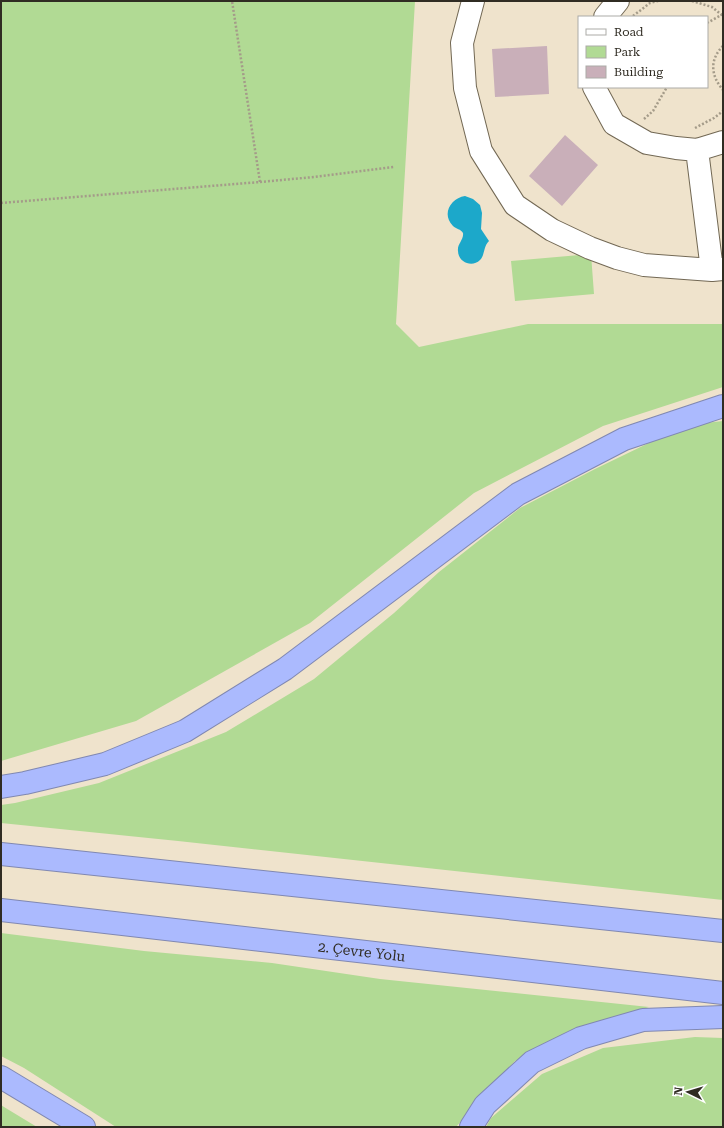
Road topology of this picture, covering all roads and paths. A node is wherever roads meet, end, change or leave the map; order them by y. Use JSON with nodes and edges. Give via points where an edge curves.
{"nodes":[{"id":1,"x":232,"y":1,"type":"edge"},
{"id":2,"x":473,"y":1,"type":"edge"},
{"id":3,"x":618,"y":1,"type":"edge"},
{"id":4,"x":658,"y":1,"type":"edge"},
{"id":5,"x":692,"y":1,"type":"edge"},
{"id":6,"x":723,"y":15,"type":"edge"},
{"id":7,"x":606,"y":16,"type":"edge"},
{"id":8,"x":633,"y":16,"type":"edge"},
{"id":9,"x":708,"y":23,"type":"edge"},
{"id":10,"x":723,"y":46,"type":"edge"},
{"id":11,"x":595,"y":88,"type":"edge"},
{"id":12,"x":667,"y":88,"type":"edge"},
{"id":13,"x":723,"y":90,"type":"edge"},
{"id":14,"x":723,"y":111,"type":"edge"},
{"id":15,"x":638,"y":116,"type":"dead end"},
{"id":16,"x":644,"y":120,"type":"junction"},
{"id":17,"x":647,"y":122,"type":"dead end"},
{"id":18,"x":694,"y":129,"type":"dead end"},
{"id":19,"x":723,"y":142,"type":"edge"},
{"id":20,"x":697,"y":150,"type":"junction"},
{"id":21,"x":394,"y":167,"type":"dead end"},
{"id":22,"x":260,"y":182,"type":"junction"},
{"id":23,"x":1,"y":203,"type":"edge"},
{"id":24,"x":717,"y":269,"type":"edge"},
{"id":25,"x":723,"y":406,"type":"edge"},
{"id":26,"x":1,"y":787,"type":"edge"},
{"id":27,"x":1,"y":854,"type":"edge"},
{"id":28,"x":1,"y":910,"type":"edge"},
{"id":29,"x":723,"y":931,"type":"edge"},
{"id":30,"x":723,"y":993,"type":"edge"},
{"id":31,"x":723,"y":1017,"type":"edge"},
{"id":32,"x":1,"y":1077,"type":"edge"},
{"id":33,"x":84,"y":1127,"type":"edge"},
{"id":34,"x":471,"y":1127,"type":"edge"}],
"edges":[{"from":1,"to":22,"type":"path"},
{"from":2,"to":24,"type":"lane","via":[[462,43],[464,88],[481,151],[515,205],[552,230],[617,258],[644,264]]},
{"from":3,"to":7,"type":"lane"},
{"from":4,"to":8,"type":"path"},
{"from":5,"to":6,"type":"path"},
{"from":6,"to":9,"type":"path"},
{"from":10,"to":13,"type":"path","via":[[716,55],[713,65],[713,74]]},
{"from":11,"to":20,"type":"lane","via":[[614,124],[647,143]]},
{"from":12,"to":16,"type":"path"},
{"from":14,"to":18,"type":"path"},
{"from":15,"to":16,"type":"path"},
{"from":16,"to":17,"type":"path"},
{"from":19,"to":20,"type":"lane"},
{"from":20,"to":24,"type":"lane"},
{"from":21,"to":22,"type":"path"},
{"from":22,"to":23,"type":"path"},
{"from":25,"to":26,"type":"highway","via":[[624,439],[518,494],[285,669],[185,731],[105,764]]},
{"from":27,"to":29,"type":"highway"},
{"from":28,"to":30,"type":"highway","name":"2. Çevre Yolu"},
{"from":31,"to":34,"type":"highway","via":[[643,1020],[580,1038],[532,1062],[485,1105]]},
{"from":32,"to":33,"type":"highway"}]}
